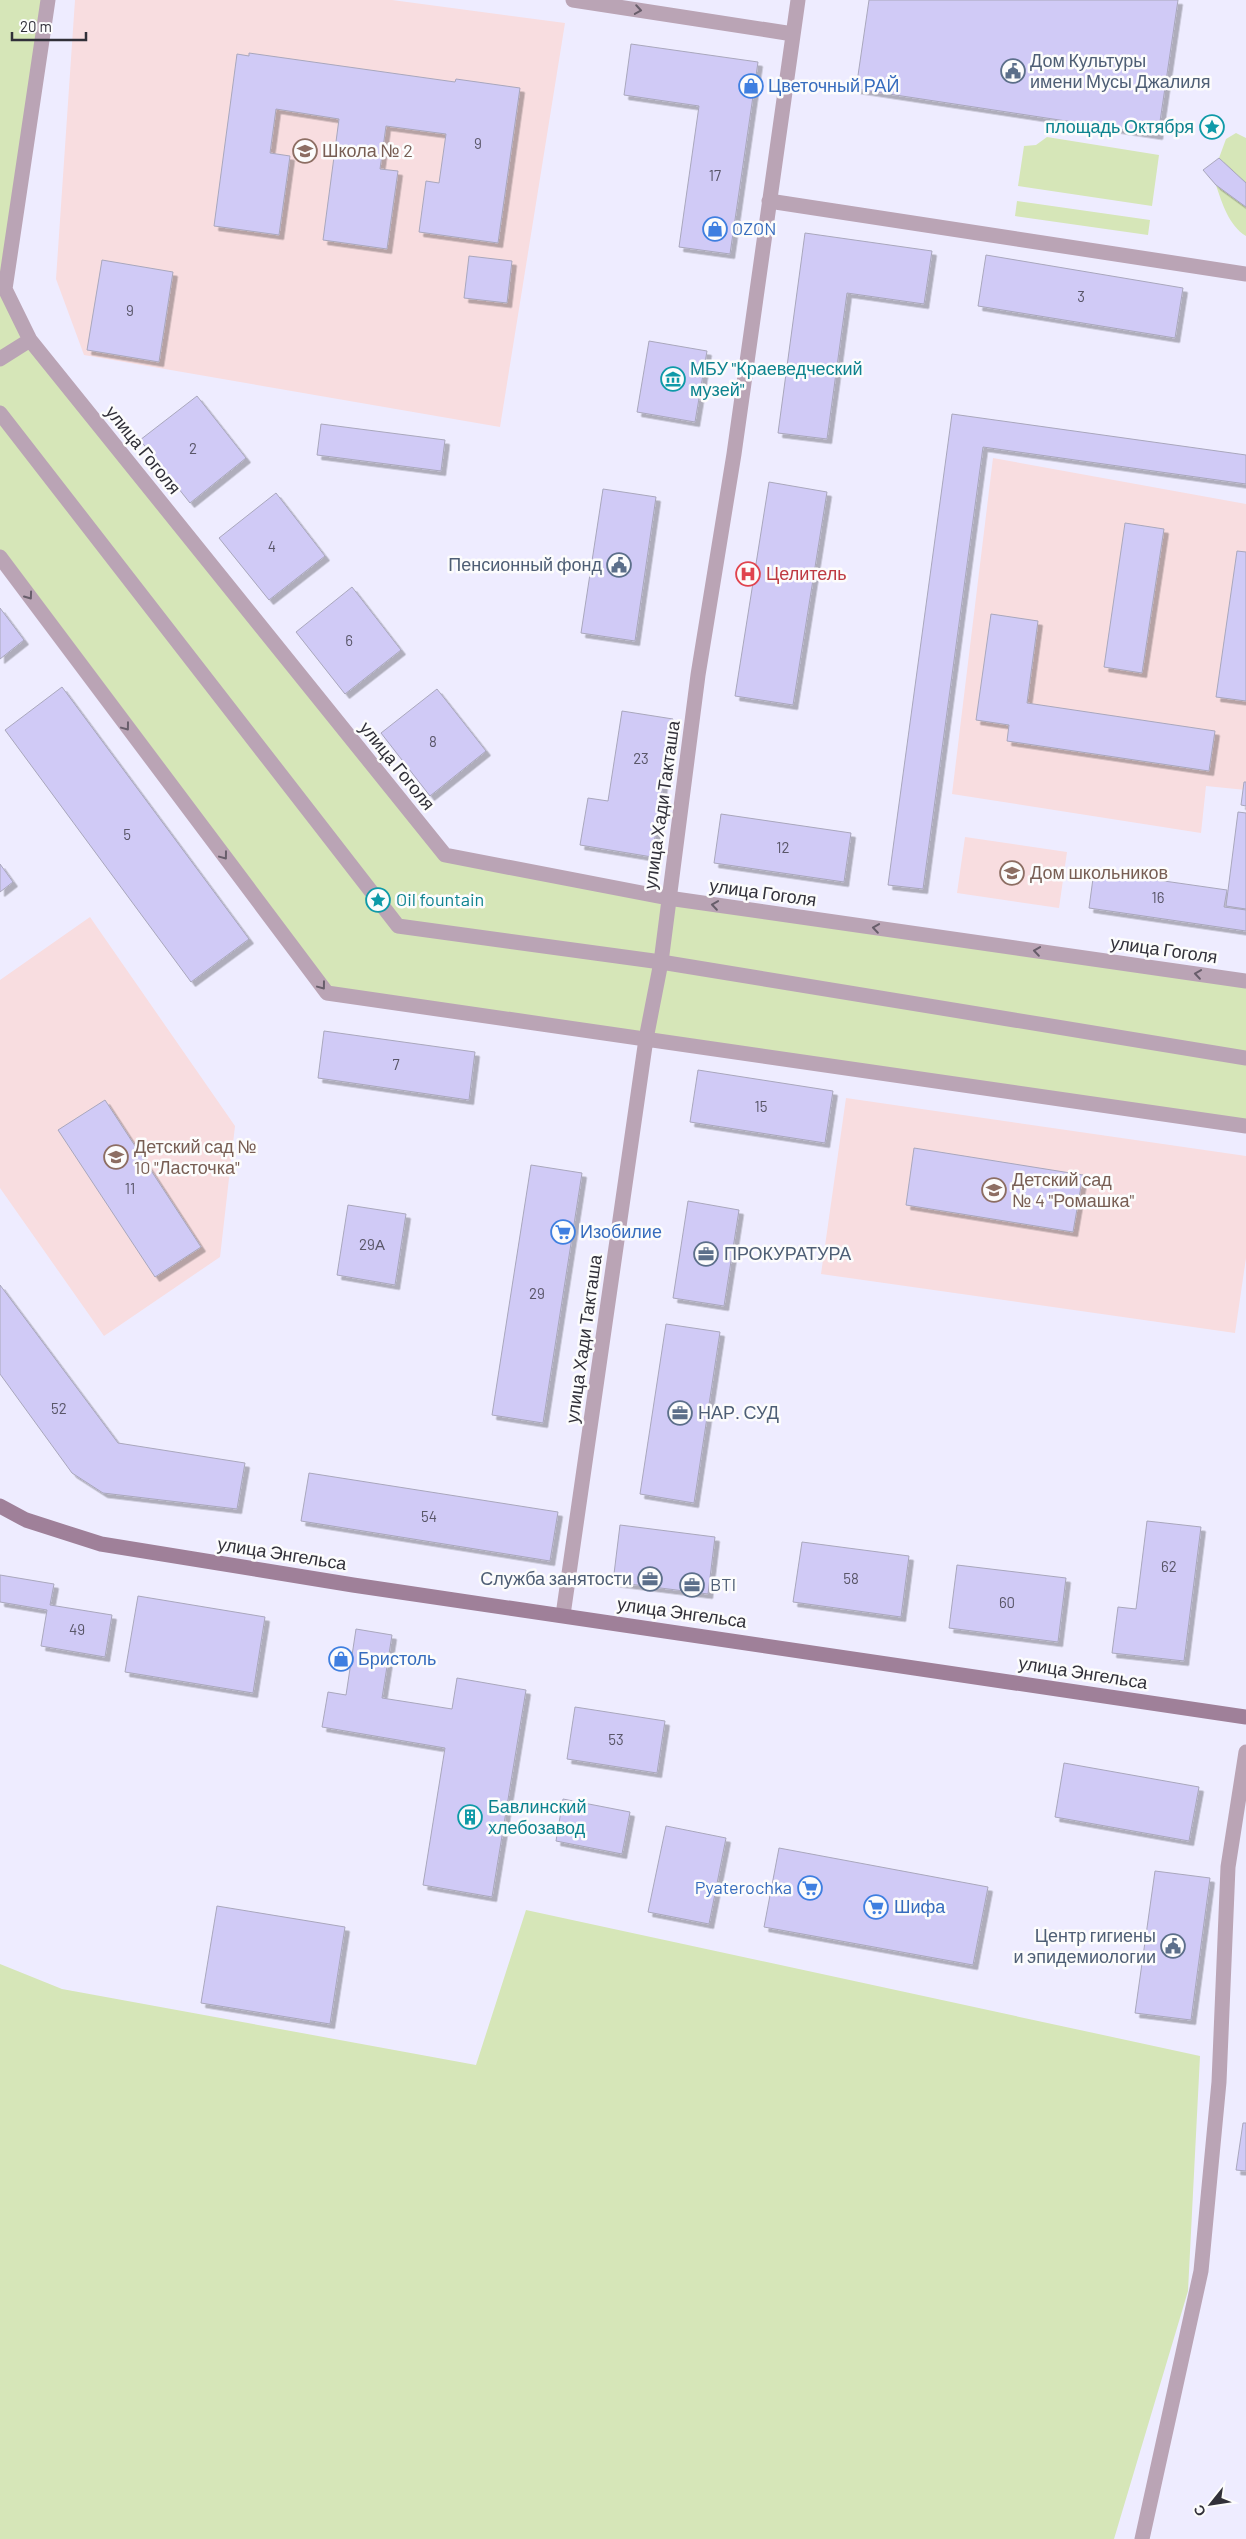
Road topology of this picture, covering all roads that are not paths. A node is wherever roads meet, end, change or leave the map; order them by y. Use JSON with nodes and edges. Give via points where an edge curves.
{"nodes":[{"id":1,"x":48,"y":0,"type":"edge"},
{"id":2,"x":573,"y":0,"type":"edge"},
{"id":3,"x":798,"y":0,"type":"edge"},
{"id":4,"x":793,"y":34,"type":"junction"},
{"id":5,"x":769,"y":201,"type":"junction"},
{"id":6,"x":1246,"y":274,"type":"edge"},
{"id":7,"x":30,"y":340,"type":"junction"},
{"id":8,"x":0,"y":359,"type":"edge"},
{"id":9,"x":0,"y":413,"type":"edge"},
{"id":10,"x":0,"y":557,"type":"edge"},
{"id":11,"x":668,"y":898,"type":"junction"},
{"id":12,"x":661,"y":962,"type":"junction"},
{"id":13,"x":1246,"y":981,"type":"edge"},
{"id":14,"x":646,"y":1039,"type":"junction"},
{"id":15,"x":1246,"y":1058,"type":"edge"},
{"id":16,"x":1246,"y":1126,"type":"edge"},
{"id":17,"x":0,"y":1506,"type":"edge"},
{"id":18,"x":563,"y":1614,"type":"junction"},
{"id":19,"x":1246,"y":1717,"type":"edge"},
{"id":20,"x":1246,"y":1752,"type":"edge"},
{"id":21,"x":1142,"y":2539,"type":"edge"}],
"edges":[{"from":1,"to":7,"type":"street","name":"улица Гоголя","via":[[5,289]]},
{"from":2,"to":4,"type":"street","one_way":true},
{"from":3,"to":4,"type":"street","name":"улица Хади Такташа"},
{"from":4,"to":5,"type":"street","name":"улица Хади Такташа"},
{"from":5,"to":6,"type":"street"},
{"from":5,"to":11,"type":"street","name":"улица Хади Такташа"},
{"from":7,"to":8,"type":"street"},
{"from":7,"to":11,"type":"street","name":"улица Гоголя","via":[[445,855]]},
{"from":9,"to":12,"type":"street","via":[[398,926]]},
{"from":10,"to":14,"type":"street","one_way":true,"via":[[327,993]]},
{"from":11,"to":12,"type":"street","name":"улица Хади Такташа"},
{"from":13,"to":11,"type":"street","name":"улица Гоголя","one_way":true},
{"from":12,"to":14,"type":"street","name":"улица Хади Такташа"},
{"from":12,"to":15,"type":"street"},
{"from":14,"to":16,"type":"street"},
{"from":14,"to":18,"type":"street","name":"улица Хади Такташа"},
{"from":17,"to":18,"type":"street","name":"улица Энгельса","via":[[26,1520],[101,1544]]},
{"from":18,"to":19,"type":"street","name":"улица Энгельса"},
{"from":20,"to":21,"type":"street","via":[[1228,1867],[1218,2082],[1201,2271]]}]}
